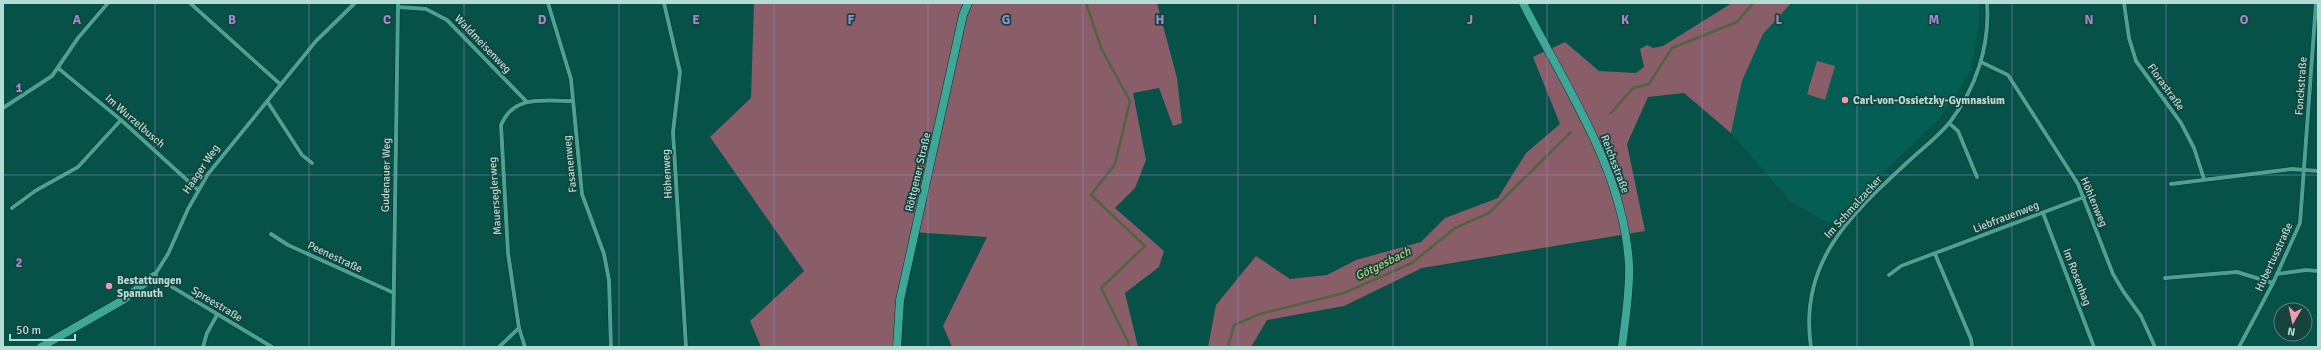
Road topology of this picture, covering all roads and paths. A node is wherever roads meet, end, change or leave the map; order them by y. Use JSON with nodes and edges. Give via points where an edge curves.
{"nodes":[{"id":1,"x":108,"y":3,"type":"edge"},
{"id":2,"x":190,"y":3,"type":"edge"},
{"id":3,"x":356,"y":3,"type":"edge"},
{"id":4,"x":548,"y":3,"type":"edge"},
{"id":5,"x":664,"y":3,"type":"edge"},
{"id":6,"x":968,"y":3,"type":"edge"},
{"id":7,"x":1523,"y":3,"type":"edge"},
{"id":8,"x":1987,"y":3,"type":"edge"},
{"id":9,"x":2124,"y":3,"type":"edge"},
{"id":10,"x":2316,"y":3,"type":"edge"},
{"id":11,"x":398,"y":5,"type":"edge"},
{"id":12,"x":1981,"y":62,"type":"junction"},
{"id":13,"x":58,"y":68,"type":"junction"},
{"id":14,"x":280,"y":84,"type":"junction"},
{"id":15,"x":267,"y":101,"type":"junction"},
{"id":16,"x":526,"y":101,"type":"junction"},
{"id":17,"x":573,"y":101,"type":"junction"},
{"id":18,"x":3,"y":108,"type":"edge"},
{"id":19,"x":121,"y":120,"type":"junction"},
{"id":20,"x":1949,"y":123,"type":"junction"},
{"id":21,"x":312,"y":163,"type":"dead end"},
{"id":22,"x":2305,"y":170,"type":"junction"},
{"id":23,"x":2318,"y":171,"type":"edge"},
{"id":24,"x":1976,"y":177,"type":"dead end"},
{"id":25,"x":2204,"y":179,"type":"junction"},
{"id":26,"x":2171,"y":184,"type":"dead end"},
{"id":27,"x":198,"y":190,"type":"junction"},
{"id":28,"x":2084,"y":197,"type":"junction"},
{"id":29,"x":12,"y":208,"type":"dead end"},
{"id":30,"x":2043,"y":213,"type":"junction"},
{"id":31,"x":271,"y":234,"type":"dead end"},
{"id":32,"x":1935,"y":254,"type":"junction"},
{"id":33,"x":2318,"y":271,"type":"edge"},
{"id":34,"x":2277,"y":274,"type":"junction"},
{"id":35,"x":1889,"y":275,"type":"dead end"},
{"id":36,"x":154,"y":276,"type":"junction"},
{"id":37,"x":2165,"y":278,"type":"dead end"},
{"id":38,"x":2272,"y":284,"type":"junction"},
{"id":39,"x":394,"y":293,"type":"junction"},
{"id":40,"x":217,"y":315,"type":"junction"},
{"id":41,"x":519,"y":328,"type":"junction"},
{"id":42,"x":44,"y":346,"type":"edge"},
{"id":43,"x":203,"y":347,"type":"edge"},
{"id":44,"x":272,"y":347,"type":"edge"},
{"id":45,"x":393,"y":347,"type":"edge"},
{"id":46,"x":499,"y":347,"type":"edge"},
{"id":47,"x":525,"y":347,"type":"edge"},
{"id":48,"x":611,"y":347,"type":"edge"},
{"id":49,"x":686,"y":347,"type":"edge"},
{"id":50,"x":897,"y":347,"type":"edge"},
{"id":51,"x":1622,"y":347,"type":"edge"},
{"id":52,"x":1812,"y":347,"type":"edge"},
{"id":53,"x":1972,"y":347,"type":"edge"},
{"id":54,"x":2094,"y":347,"type":"edge"},
{"id":55,"x":2155,"y":347,"type":"edge"},
{"id":56,"x":2239,"y":347,"type":"edge"}],
"edges":[{"from":1,"to":13,"type":"street","via":[[78,38]]},
{"from":2,"to":14,"type":"street"},
{"from":3,"to":14,"type":"street","name":"Haager Weg","via":[[316,41]]},
{"from":4,"to":17,"type":"street","name":"Fasanenweg","via":[[569,67]]},
{"from":5,"to":49,"type":"street","name":"Höhenweg","via":[[680,72],[674,132]]},
{"from":6,"to":50,"type":"street","name":"Röttgener Straße","via":[[900,300]]},
{"from":7,"to":51,"type":"street","name":"Reichsstraße","via":[[1610,174],[1622,218],[1629,265],[1628,301]]},
{"from":8,"to":12,"type":"street","name":"Im Schmalzacker","via":[[1986,35]]},
{"from":9,"to":25,"type":"street","name":"Florastraße","via":[[2129,38],[2136,61],[2181,123],[2194,148]]},
{"from":10,"to":22,"type":"street","name":"Fonckstraße"},
{"from":11,"to":16,"type":"street","name":"Waldmeisenweg","via":[[426,9],[447,20]]},
{"from":11,"to":39,"type":"street","name":"Gudenauer Weg"},
{"from":12,"to":20,"type":"street","name":"Im Schmalzacker","via":[[1971,90]]},
{"from":12,"to":28,"type":"street","name":"Höhlenweg","via":[[2008,75]]},
{"from":13,"to":18,"type":"street","via":[[39,86]]},
{"from":13,"to":19,"type":"street","name":"Im Wurzelbusch"},
{"from":14,"to":15,"type":"street","name":"Haager Weg"},
{"from":15,"to":21,"type":"street","via":[[302,155]]},
{"from":15,"to":27,"type":"street","name":"Haager Weg"},
{"from":16,"to":17,"type":"street"},
{"from":16,"to":41,"type":"street","name":"Mauerseglerweg","via":[[507,113],[500,132],[508,254]]},
{"from":17,"to":48,"type":"street","name":"Fasanenweg","via":[[582,194],[604,254],[608,280]]},
{"from":19,"to":27,"type":"street","name":"Im Wurzelbusch"},
{"from":19,"to":29,"type":"street","via":[[78,167],[35,191]]},
{"from":20,"to":24,"type":"street","via":[[1958,131]]},
{"from":20,"to":52,"type":"street","name":"Im Schmalzacker","via":[[1876,192],[1832,242],[1820,264],[1811,292],[1808,321]]},
{"from":22,"to":23,"type":"street"},
{"from":22,"to":25,"type":"street","via":[[2257,172]]},
{"from":22,"to":34,"type":"street","name":"Hubertusstraße","via":[[2300,223]]},
{"from":25,"to":26,"type":"street"},
{"from":27,"to":36,"type":"street","name":"Haager Weg","via":[[168,254]]},
{"from":28,"to":30,"type":"street","name":"Liebfrauenweg"},
{"from":28,"to":55,"type":"street","name":"Höhlenweg","via":[[2113,274],[2141,316]]},
{"from":30,"to":32,"type":"street","name":"Liebfrauenweg"},
{"from":30,"to":54,"type":"street","name":"Im Rosenhag"},
{"from":31,"to":39,"type":"street","name":"Peenestraße","via":[[288,245]]},
{"from":32,"to":35,"type":"street","name":"Liebfrauenweg","via":[[1901,266]]},
{"from":32,"to":53,"type":"street","via":[[1971,338]]},
{"from":33,"to":34,"type":"street"},
{"from":34,"to":38,"type":"street","name":"Hubertusstraße"},
{"from":36,"to":40,"type":"street","name":"Spreestraße"},
{"from":36,"to":42,"type":"street","name":"Haager Weg","via":[[123,300]]},
{"from":37,"to":38,"type":"street","via":[[2237,272]]},
{"from":38,"to":56,"type":"street","name":"Hubertusstraße"},
{"from":39,"to":45,"type":"street","name":"Gudenauer Weg"},
{"from":40,"to":43,"type":"street"},
{"from":40,"to":44,"type":"street","name":"Spreestraße"},
{"from":41,"to":46,"type":"street"},
{"from":41,"to":47,"type":"street","name":"Mauerseglerweg"}]}
